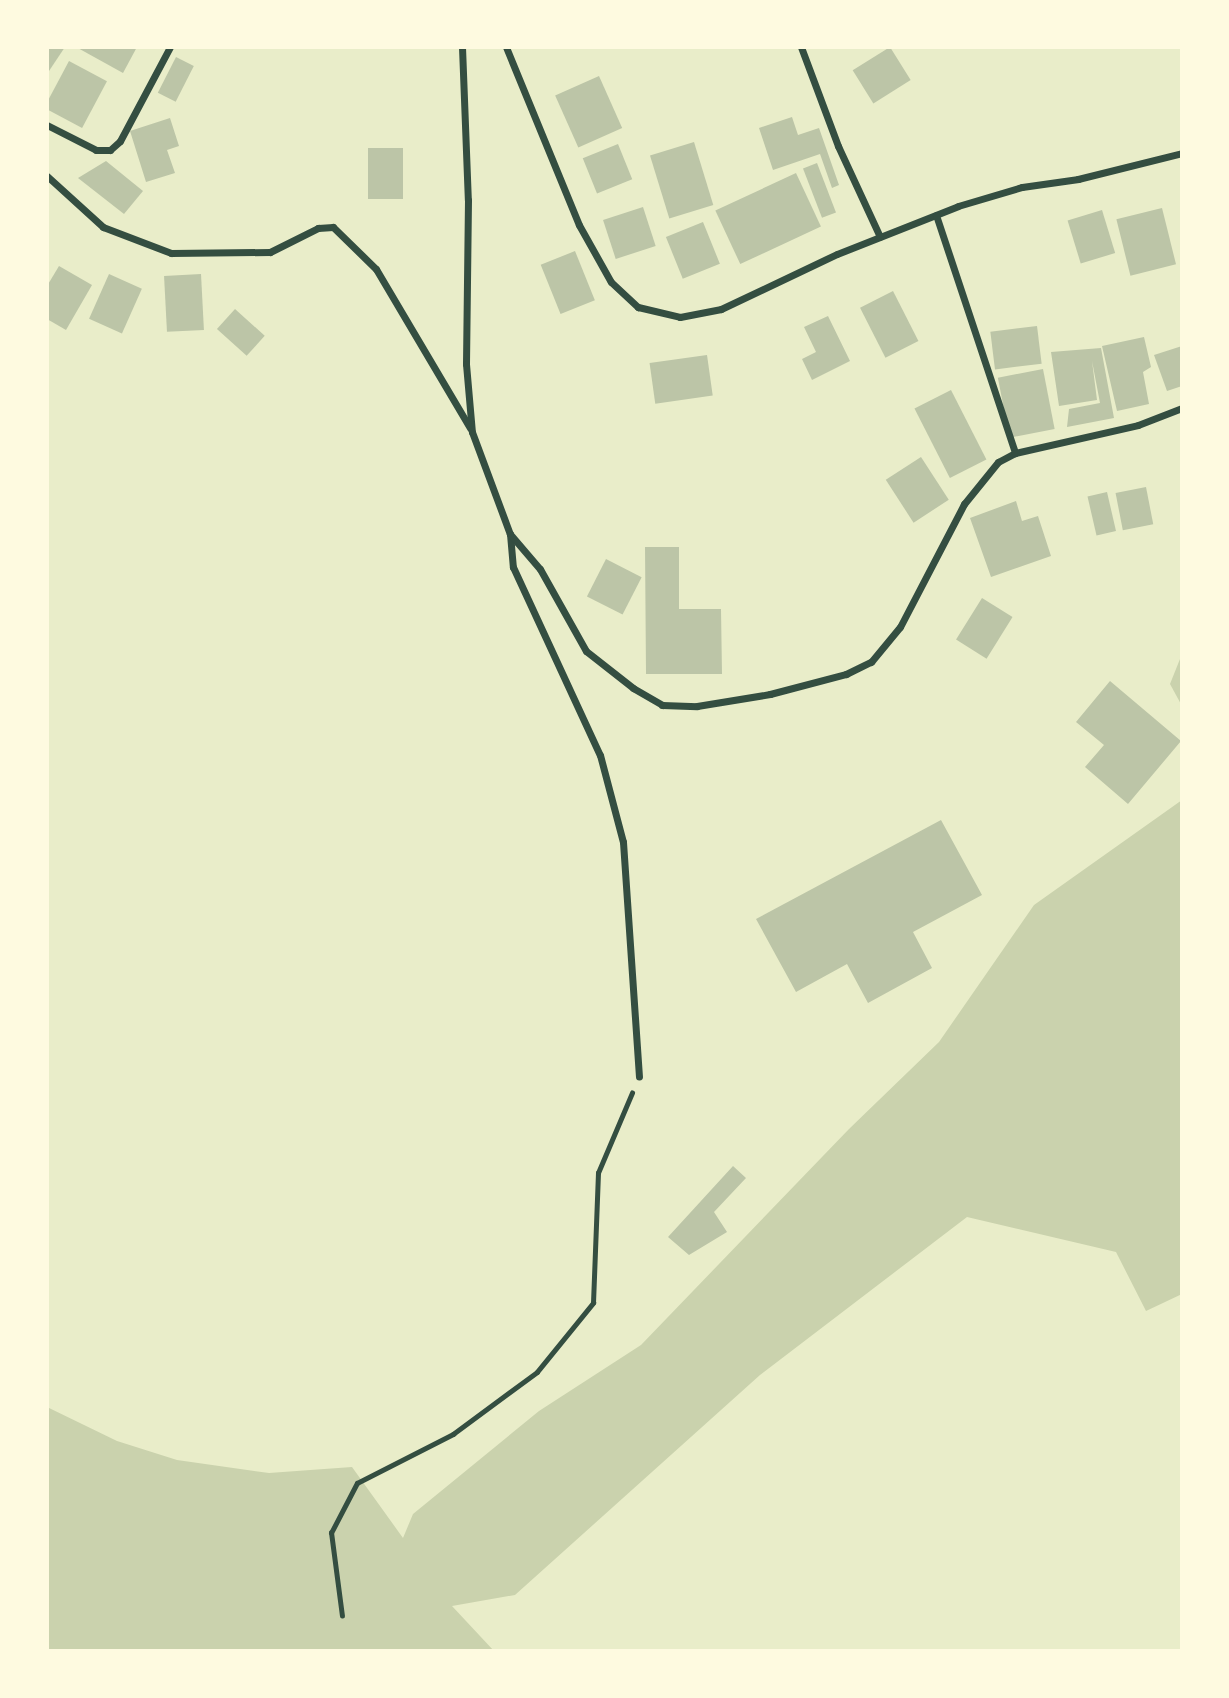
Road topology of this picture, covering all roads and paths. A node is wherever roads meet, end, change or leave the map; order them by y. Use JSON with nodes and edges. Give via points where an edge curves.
{"nodes":[{"id":1,"x":170,"y":47,"type":"edge"},
{"id":2,"x":462,"y":47,"type":"edge"},
{"id":3,"x":506,"y":47,"type":"edge"},
{"id":4,"x":801,"y":47,"type":"edge"},
{"id":5,"x":47,"y":125,"type":"edge"},
{"id":6,"x":1182,"y":153,"type":"edge"},
{"id":7,"x":47,"y":176,"type":"edge"},
{"id":8,"x":936,"y":215,"type":"junction"},
{"id":9,"x":880,"y":237,"type":"junction"},
{"id":10,"x":1182,"y":408,"type":"edge"},
{"id":11,"x":472,"y":432,"type":"junction"},
{"id":12,"x":1015,"y":453,"type":"junction"},
{"id":13,"x":510,"y":534,"type":"junction"},
{"id":14,"x":639,"y":1076,"type":"joint"},
{"id":15,"x":342,"y":1616,"type":"dead end"}],
"edges":[{"from":1,"to":5,"type":"street","via":[[120,141],[110,150],[96,150]]},
{"from":2,"to":11,"type":"street","via":[[468,200],[466,364]]},
{"from":3,"to":9,"type":"street","via":[[579,225],[611,282],[638,307],[680,317],[721,309]]},
{"from":4,"to":9,"type":"street","via":[[838,146]]},
{"from":6,"to":8,"type":"street","via":[[1078,179],[1022,187]]},
{"from":7,"to":11,"type":"street","via":[[103,227],[172,253],[270,252],[318,228],[333,227],[376,269]]},
{"from":8,"to":9,"type":"street"},
{"from":8,"to":12,"type":"street"},
{"from":10,"to":12,"type":"street","via":[[1138,425]]},
{"from":11,"to":13,"type":"street"},
{"from":12,"to":13,"type":"street","via":[[998,462],[973,489],[900,626],[871,662],[846,674],[770,694],[698,706],[662,705],[586,651],[540,569]]},
{"from":13,"to":14,"type":"street","via":[[513,567],[600,755],[623,842]]},
{"from":14,"to":15,"type":"path","via":[[598,1173],[593,1303],[537,1372],[453,1434],[357,1483],[331,1533]]}]}
